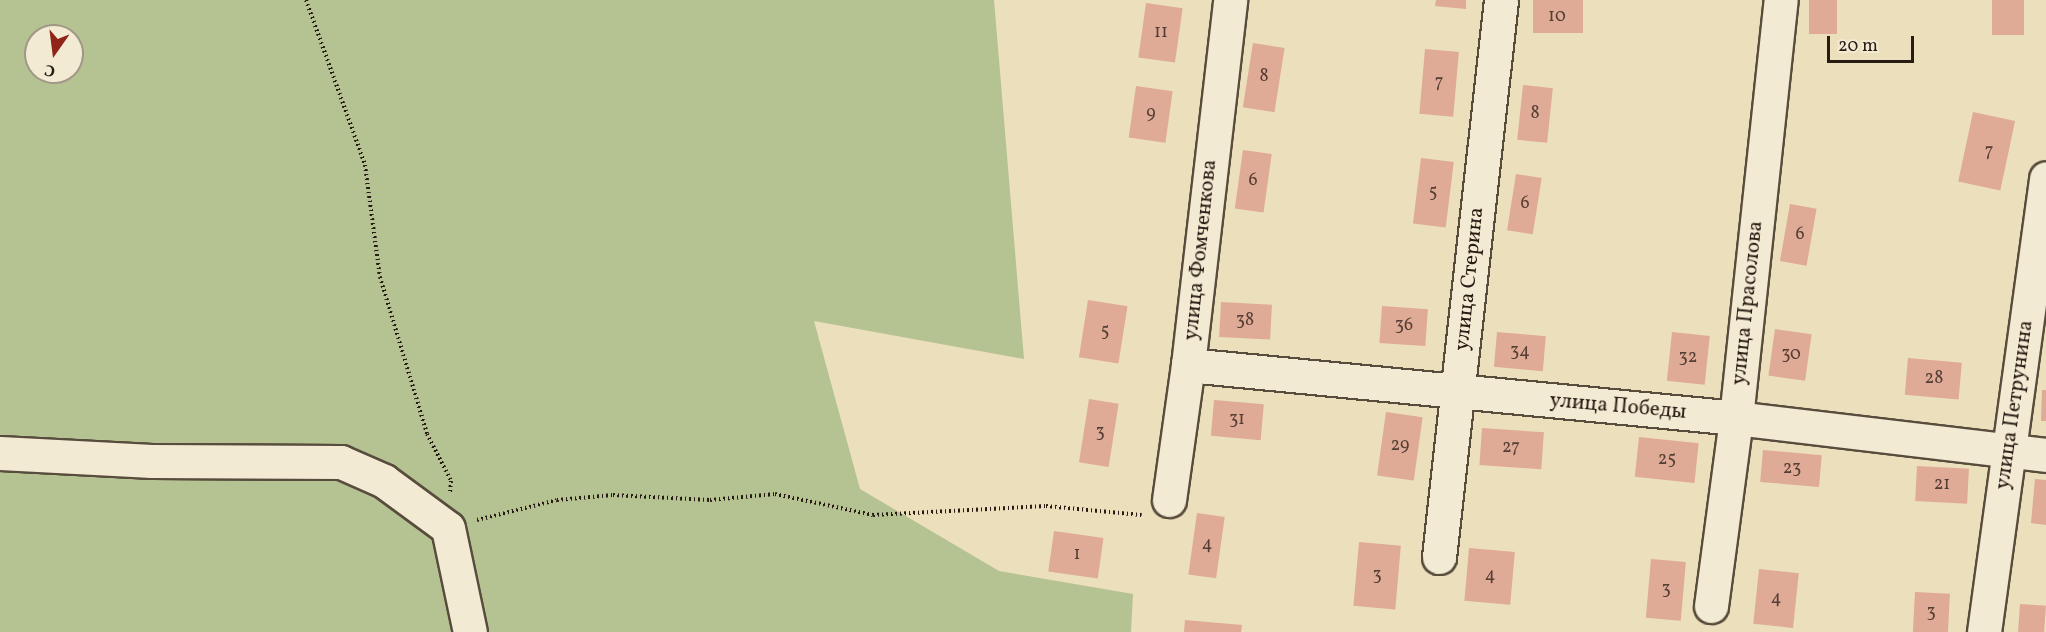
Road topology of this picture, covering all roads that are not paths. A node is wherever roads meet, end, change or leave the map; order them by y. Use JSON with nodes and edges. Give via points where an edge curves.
{"nodes":[{"id":1,"x":1230,"y":0,"type":"edge"},
{"id":2,"x":1501,"y":0,"type":"edge"},
{"id":3,"x":1781,"y":0,"type":"edge"},
{"id":4,"x":2046,"y":178,"type":"edge"},
{"id":5,"x":1188,"y":365,"type":"junction"},
{"id":6,"x":1457,"y":392,"type":"junction"},
{"id":7,"x":1736,"y":418,"type":"junction"},
{"id":8,"x":2009,"y":452,"type":"junction"},
{"id":9,"x":0,"y":453,"type":"edge"},
{"id":10,"x":2046,"y":454,"type":"edge"},
{"id":11,"x":1169,"y":500,"type":"road end"},
{"id":12,"x":1439,"y":557,"type":"dead end"},
{"id":13,"x":1711,"y":606,"type":"dead end"},
{"id":14,"x":470,"y":632,"type":"edge"},
{"id":15,"x":1984,"y":632,"type":"edge"}],
"edges":[{"from":1,"to":5,"type":"street","name":"улица Фомченкова"},
{"from":2,"to":6,"type":"street","name":"улица Стерина"},
{"from":3,"to":7,"type":"street","name":"улица Прасолова"},
{"from":4,"to":8,"type":"street","name":"улица Петрунина"},
{"from":5,"to":6,"type":"street","name":"улица Победы"},
{"from":5,"to":11,"type":"street","name":"улица Фомченкова"},
{"from":6,"to":7,"type":"street","name":"улица Победы"},
{"from":6,"to":12,"type":"street","name":"улица Стерина"},
{"from":7,"to":8,"type":"street","name":"улица Победы"},
{"from":7,"to":13,"type":"street","name":"улица Прасолова"},
{"from":8,"to":10,"type":"street","name":"улица Победы"},
{"from":8,"to":15,"type":"street","name":"улица Петрунина"},
{"from":9,"to":14,"type":"street","via":[[152,461],[340,462],[384,481],[448,528]]}]}
